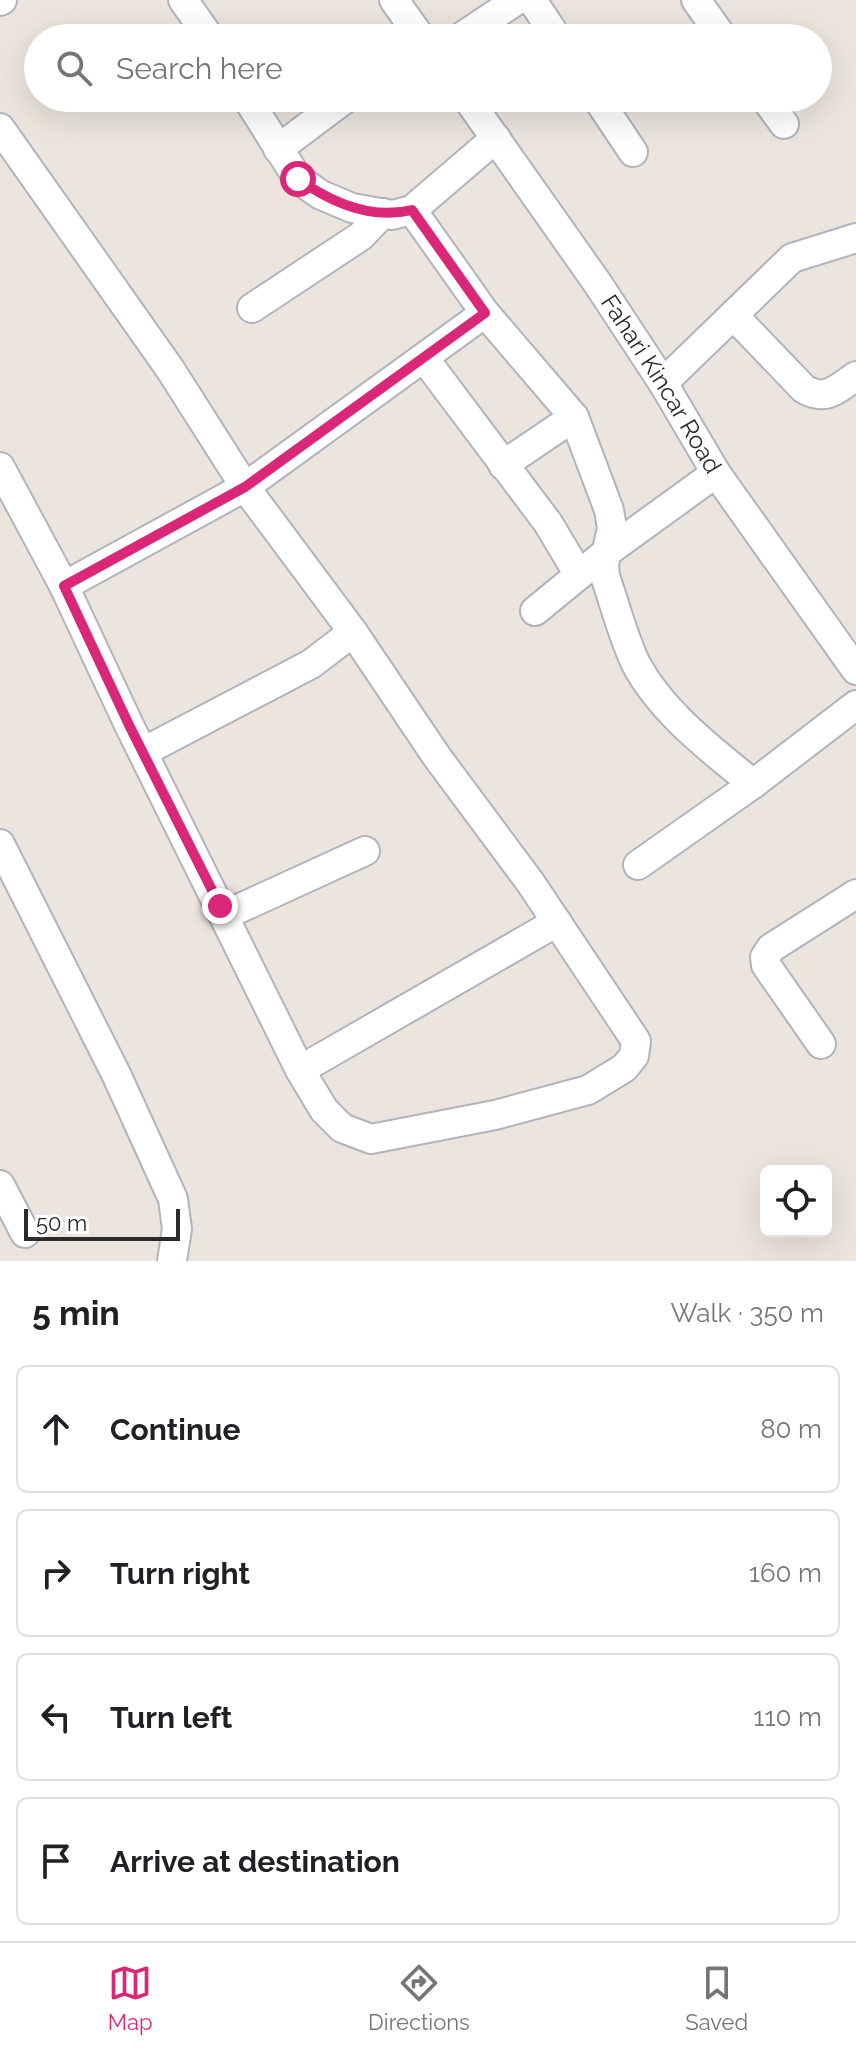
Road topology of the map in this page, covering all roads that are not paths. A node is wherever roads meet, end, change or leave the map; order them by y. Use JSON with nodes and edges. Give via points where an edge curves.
{"nodes":[{"id":1,"x":183,"y":0,"type":"edge"},
{"id":2,"x":394,"y":0,"type":"edge"},
{"id":3,"x":517,"y":0,"type":"edge"},
{"id":4,"x":532,"y":0,"type":"edge"},
{"id":5,"x":696,"y":0,"type":"edge"},
{"id":6,"x":200,"y":24,"type":"edge"},
{"id":7,"x":411,"y":24,"type":"edge"},
{"id":8,"x":481,"y":24,"type":"edge"},
{"id":9,"x":548,"y":24,"type":"edge"},
{"id":10,"x":713,"y":24,"type":"edge"},
{"id":11,"x":256,"y":112,"type":"edge"},
{"id":12,"x":327,"y":112,"type":"edge"},
{"id":13,"x":477,"y":112,"type":"edge"},
{"id":14,"x":606,"y":112,"type":"edge"},
{"id":15,"x":775,"y":112,"type":"edge"},
{"id":16,"x":784,"y":124,"type":"dead end"},
{"id":17,"x":0,"y":128,"type":"edge"},
{"id":18,"x":496,"y":138,"type":"junction"},
{"id":19,"x":278,"y":149,"type":"junction"},
{"id":20,"x":633,"y":152,"type":"dead end"},
{"id":21,"x":412,"y":210,"type":"junction"},
{"id":22,"x":383,"y":213,"type":"junction"},
{"id":23,"x":856,"y":238,"type":"edge"},
{"id":24,"x":252,"y":308,"type":"dead end"},
{"id":25,"x":485,"y":313,"type":"junction"},
{"id":26,"x":733,"y":315,"type":"junction"},
{"id":27,"x":424,"y":358,"type":"junction"},
{"id":28,"x":856,"y":376,"type":"edge"},
{"id":29,"x":663,"y":383,"type":"junction"},
{"id":30,"x":574,"y":417,"type":"junction"},
{"id":31,"x":503,"y":465,"type":"junction"},
{"id":32,"x":0,"y":467,"type":"edge"},
{"id":33,"x":716,"y":473,"type":"junction"},
{"id":34,"x":245,"y":487,"type":"junction"},
{"id":35,"x":607,"y":552,"type":"junction"},
{"id":36,"x":579,"y":575,"type":"junction"},
{"id":37,"x":64,"y":586,"type":"junction"},
{"id":38,"x":535,"y":611,"type":"dead end"},
{"id":39,"x":353,"y":632,"type":"junction"},
{"id":40,"x":856,"y":670,"type":"edge"},
{"id":41,"x":856,"y":705,"type":"edge"},
{"id":42,"x":143,"y":752,"type":"junction"},
{"id":43,"x":753,"y":784,"type":"junction"},
{"id":44,"x":0,"y":844,"type":"edge"},
{"id":45,"x":365,"y":851,"type":"dead end"},
{"id":46,"x":638,"y":865,"type":"dead end"},
{"id":47,"x":852,"y":905,"type":"edge"},
{"id":48,"x":225,"y":915,"type":"junction"},
{"id":49,"x":557,"y":922,"type":"junction"},
{"id":50,"x":821,"y":1044,"type":"dead end"},
{"id":51,"x":300,"y":1070,"type":"junction"},
{"id":52,"x":0,"y":1185,"type":"edge"},
{"id":53,"x":25,"y":1233,"type":"dead end"},
{"id":54,"x":171,"y":1261,"type":"edge"}],
"edges":[{"from":1,"to":6,"type":"street"},
{"from":2,"to":7,"type":"street"},
{"from":3,"to":8,"type":"street"},
{"from":4,"to":9,"type":"street"},
{"from":5,"to":10,"type":"street"},
{"from":11,"to":19,"type":"street"},
{"from":12,"to":19,"type":"street"},
{"from":13,"to":18,"type":"street","name":"Fahari Kincar Road"},
{"from":14,"to":20,"type":"street"},
{"from":15,"to":16,"type":"street"},
{"from":17,"to":34,"type":"street","via":[[170,369]]},
{"from":18,"to":21,"type":"street"},
{"from":18,"to":29,"type":"street","name":"Fahari Kincar Road"},
{"from":19,"to":22,"type":"street","via":[[298,179],[321,195]]},
{"from":21,"to":22,"type":"street"},
{"from":21,"to":25,"type":"street"},
{"from":22,"to":24,"type":"street","via":[[361,236]]},
{"from":23,"to":26,"type":"street","via":[[792,258]]},
{"from":25,"to":27,"type":"street"},
{"from":25,"to":30,"type":"street"},
{"from":26,"to":28,"type":"street","via":[[813,394],[827,394]]},
{"from":26,"to":29,"type":"street"},
{"from":27,"to":31,"type":"street"},
{"from":27,"to":34,"type":"street"},
{"from":29,"to":33,"type":"street","name":"Fahari Kincar Road"},
{"from":30,"to":31,"type":"street"},
{"from":30,"to":35,"type":"street","via":[[609,510]]},
{"from":31,"to":36,"type":"street","via":[[548,523]]},
{"from":32,"to":37,"type":"street"},
{"from":33,"to":35,"type":"street"},
{"from":33,"to":40,"type":"street","name":"Fahari Kincar Road"},
{"from":34,"to":37,"type":"street"},
{"from":34,"to":39,"type":"street"},
{"from":35,"to":36,"type":"street"},
{"from":35,"to":43,"type":"street","via":[[605,576],[636,664],[665,704]]},
{"from":36,"to":38,"type":"street"},
{"from":37,"to":42,"type":"street"},
{"from":39,"to":42,"type":"street","via":[[311,664]]},
{"from":39,"to":49,"type":"street"},
{"from":41,"to":43,"type":"street"},
{"from":42,"to":48,"type":"street"},
{"from":43,"to":46,"type":"street"},
{"from":44,"to":54,"type":"street","via":[[173,1199],[177,1229]]},
{"from":45,"to":48,"type":"street"},
{"from":47,"to":50,"type":"street","via":[[771,948],[765,957]]},
{"from":48,"to":51,"type":"street"},
{"from":49,"to":51,"type":"street"},
{"from":49,"to":51,"type":"street","via":[[636,1041],[634,1056],[624,1068],[588,1090],[371,1139],[342,1128],[324,1110]]},
{"from":52,"to":53,"type":"street"}]}
